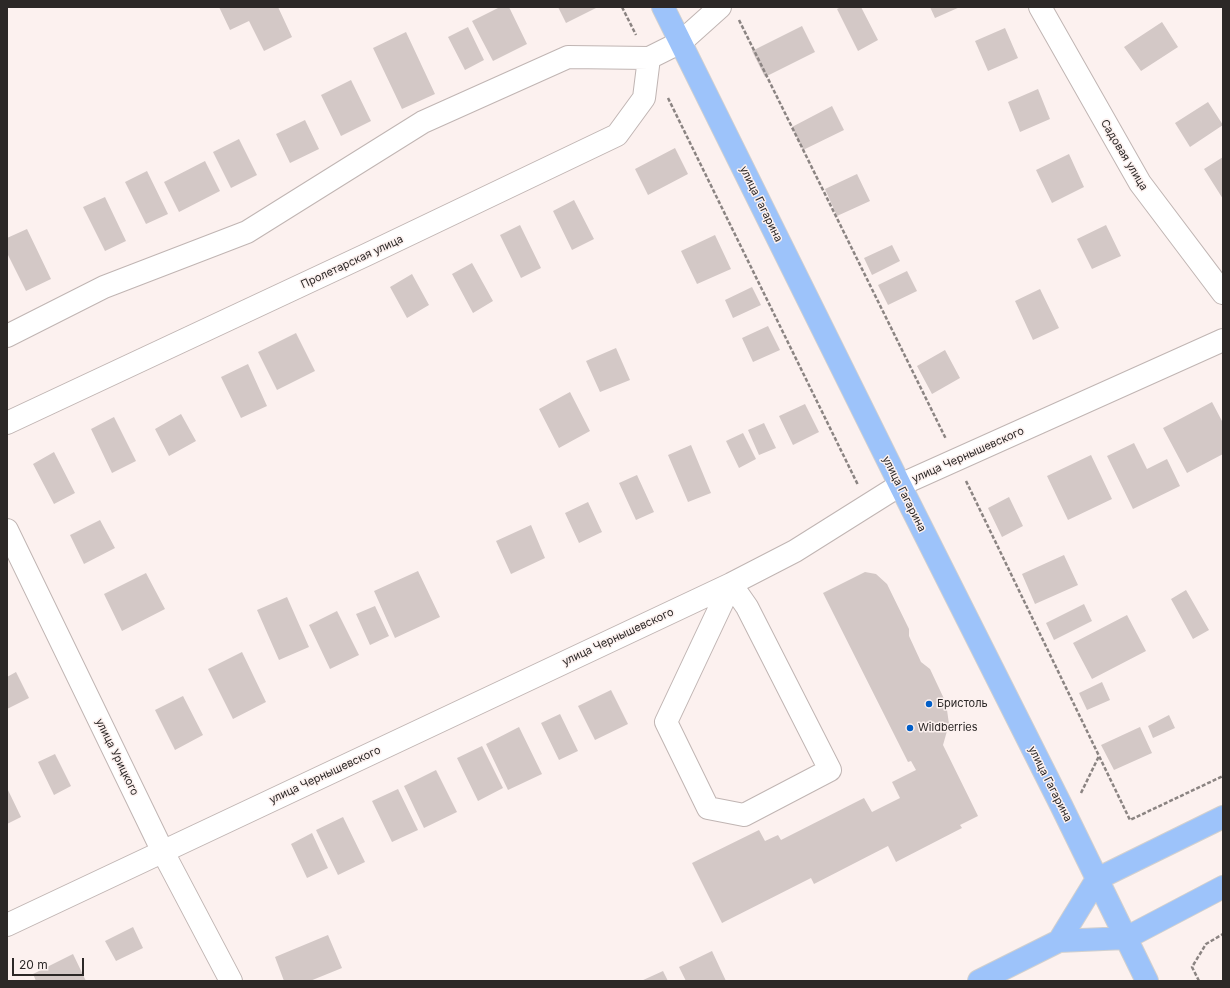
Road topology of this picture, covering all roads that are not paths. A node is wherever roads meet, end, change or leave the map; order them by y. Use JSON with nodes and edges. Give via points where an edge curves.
{"nodes":[{"id":1,"x":663,"y":7,"type":"edge"},
{"id":2,"x":1040,"y":7,"type":"edge"},
{"id":3,"x":728,"y":11,"type":"edge"},
{"id":4,"x":681,"y":42,"type":"junction"},
{"id":5,"x":649,"y":58,"type":"junction"},
{"id":6,"x":1223,"y":293,"type":"edge"},
{"id":7,"x":7,"y":336,"type":"edge"},
{"id":8,"x":1223,"y":340,"type":"edge"},
{"id":9,"x":7,"y":423,"type":"edge"},
{"id":10,"x":900,"y":486,"type":"junction"},
{"id":11,"x":7,"y":530,"type":"edge"},
{"id":12,"x":731,"y":584,"type":"junction"},
{"id":13,"x":1223,"y":817,"type":"edge"},
{"id":14,"x":163,"y":852,"type":"junction"},
{"id":15,"x":1097,"y":879,"type":"junction"},
{"id":16,"x":1223,"y":887,"type":"edge"},
{"id":17,"x":7,"y":925,"type":"edge"},
{"id":18,"x":1126,"y":938,"type":"junction"},
{"id":19,"x":1059,"y":941,"type":"junction"},
{"id":20,"x":231,"y":981,"type":"edge"},
{"id":21,"x":979,"y":981,"type":"edge"},
{"id":22,"x":1147,"y":981,"type":"edge"}],
"edges":[{"from":1,"to":4,"type":"main road","name":"улица Гагарина"},
{"from":2,"to":6,"type":"street","name":"Садовая улица","via":[[1140,183]]},
{"from":3,"to":4,"type":"street"},
{"from":4,"to":5,"type":"street"},
{"from":4,"to":10,"type":"main road","name":"улица Гагарина"},
{"from":5,"to":7,"type":"street","via":[[568,57],[423,122],[247,232],[104,287]]},
{"from":5,"to":9,"type":"street","name":"Пролетарская улица","via":[[644,98],[616,136]]},
{"from":8,"to":10,"type":"street","name":"улица Чернышевского"},
{"from":10,"to":12,"type":"street","name":"улица Чернышевского","via":[[795,551]]},
{"from":10,"to":15,"type":"main road","name":"улица Гагарина"},
{"from":11,"to":14,"type":"street","name":"улица Урицкого"},
{"from":12,"to":12,"type":"street","via":[[747,607],[830,770],[744,815],[708,808],[666,722]]},
{"from":12,"to":14,"type":"street","name":"улица Чернышевского"},
{"from":13,"to":15,"type":"main road"},
{"from":14,"to":17,"type":"street","name":"улица Чернышевского"},
{"from":14,"to":20,"type":"street","name":"улица Урицкого"},
{"from":15,"to":18,"type":"main road","name":"улица Гагарина"},
{"from":15,"to":19,"type":"main road"},
{"from":16,"to":18,"type":"main road"},
{"from":18,"to":19,"type":"main road"},
{"from":18,"to":22,"type":"main road","name":"улица Гагарина"},
{"from":19,"to":21,"type":"main road"}]}
